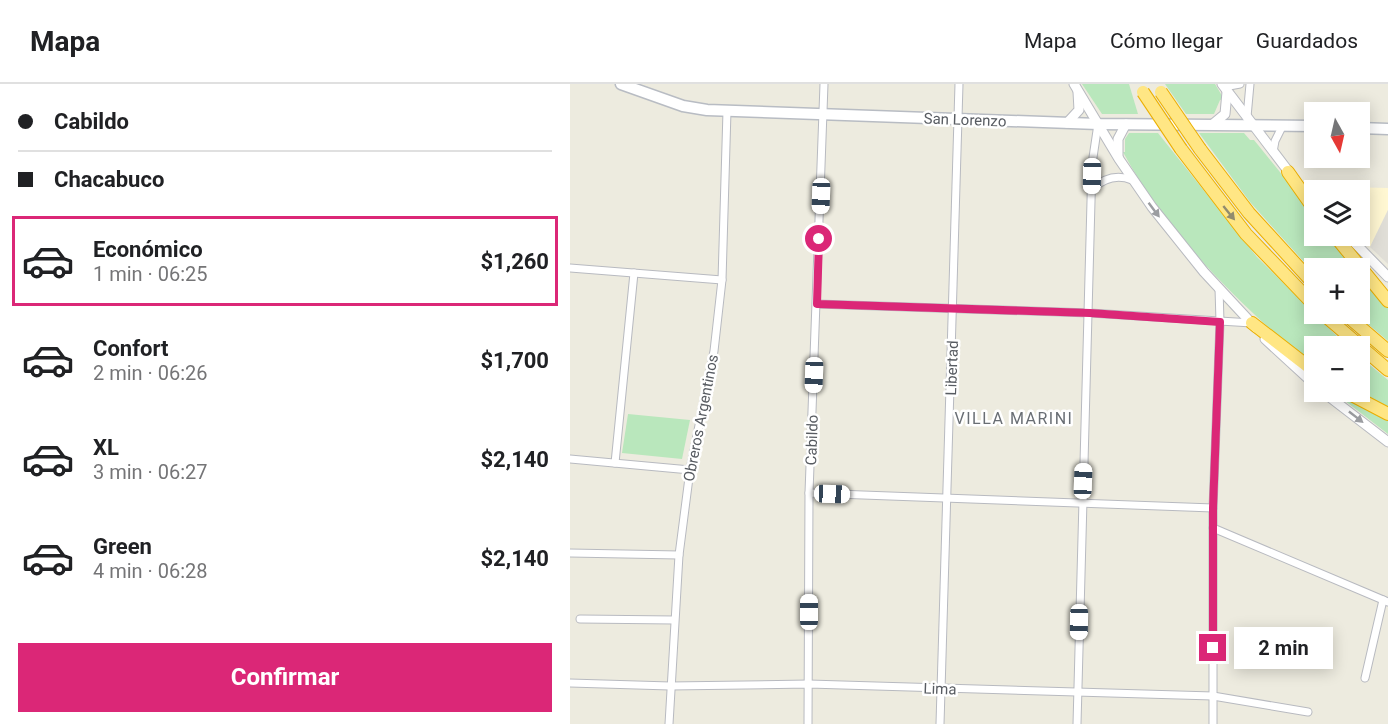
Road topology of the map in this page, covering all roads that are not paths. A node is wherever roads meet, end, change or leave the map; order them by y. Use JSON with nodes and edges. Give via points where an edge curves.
{"nodes":[{"id":1,"x":621,"y":84,"type":"edge"},
{"id":2,"x":824,"y":84,"type":"edge"},
{"id":3,"x":959,"y":84,"type":"edge"},
{"id":4,"x":1240,"y":84,"type":"edge"},
{"id":5,"x":1250,"y":84,"type":"edge"},
{"id":6,"x":1076,"y":87,"type":"edge"},
{"id":7,"x":1224,"y":87,"type":"edge"},
{"id":8,"x":1141,"y":88,"type":"edge"},
{"id":9,"x":1159,"y":88,"type":"edge"},
{"id":10,"x":727,"y":111,"type":"junction"},
{"id":11,"x":823,"y":114,"type":"junction"},
{"id":12,"x":957,"y":119,"type":"junction"},
{"id":13,"x":1249,"y":122,"type":"junction"},
{"id":14,"x":1067,"y":123,"type":"junction"},
{"id":15,"x":1098,"y":124,"type":"junction"},
{"id":16,"x":1126,"y":124,"type":"junction"},
{"id":17,"x":1213,"y":124,"type":"junction"},
{"id":18,"x":1284,"y":125,"type":"junction"},
{"id":19,"x":1304,"y":126,"type":"edge"},
{"id":20,"x":1370,"y":128,"type":"edge"},
{"id":21,"x":1388,"y":129,"type":"edge"},
{"id":22,"x":1274,"y":154,"type":"junction"},
{"id":23,"x":1119,"y":159,"type":"junction"},
{"id":24,"x":1288,"y":172,"type":"junction"},
{"id":25,"x":1132,"y":180,"type":"junction"},
{"id":26,"x":1092,"y":189,"type":"junction"},
{"id":27,"x":1304,"y":189,"type":"edge"},
{"id":28,"x":1304,"y":195,"type":"edge"},
{"id":29,"x":1343,"y":246,"type":"edge"},
{"id":30,"x":1357,"y":246,"type":"edge"},
{"id":31,"x":570,"y":268,"type":"edge"},
{"id":32,"x":634,"y":273,"type":"junction"},
{"id":33,"x":1304,"y":273,"type":"edge"},
{"id":34,"x":1388,"y":277,"type":"edge"},
{"id":35,"x":722,"y":280,"type":"junction"},
{"id":36,"x":1219,"y":288,"type":"junction"},
{"id":37,"x":1304,"y":294,"type":"edge"},
{"id":38,"x":1388,"y":301,"type":"edge"},
{"id":39,"x":817,"y":304,"type":"junction"},
{"id":40,"x":954,"y":308,"type":"junction"},
{"id":41,"x":1090,"y":313,"type":"junction"},
{"id":42,"x":1220,"y":322,"type":"junction"},
{"id":43,"x":1252,"y":323,"type":"junction"},
{"id":44,"x":1335,"y":324,"type":"edge"},
{"id":45,"x":1357,"y":324,"type":"edge"},
{"id":46,"x":1388,"y":351,"type":"edge"},
{"id":47,"x":1304,"y":363,"type":"edge"},
{"id":48,"x":1388,"y":370,"type":"edge"},
{"id":49,"x":1304,"y":375,"type":"edge"},
{"id":50,"x":1336,"y":402,"type":"edge"},
{"id":51,"x":1365,"y":402,"type":"edge"},
{"id":52,"x":1388,"y":414,"type":"edge"},
{"id":53,"x":1388,"y":442,"type":"edge"},
{"id":54,"x":570,"y":459,"type":"edge"},
{"id":55,"x":615,"y":463,"type":"junction"},
{"id":56,"x":690,"y":470,"type":"junction"},
{"id":57,"x":809,"y":493,"type":"junction"},
{"id":58,"x":947,"y":498,"type":"junction"},
{"id":59,"x":1083,"y":504,"type":"junction"},
{"id":60,"x":1213,"y":508,"type":"junction"},
{"id":61,"x":1213,"y":528,"type":"junction"},
{"id":62,"x":570,"y":553,"type":"edge"},
{"id":63,"x":679,"y":555,"type":"junction"},
{"id":64,"x":1385,"y":601,"type":"edge"},
{"id":65,"x":580,"y":619,"type":"dead end"},
{"id":66,"x":674,"y":620,"type":"junction"},
{"id":67,"x":1365,"y":678,"type":"dead end"},
{"id":68,"x":570,"y":683,"type":"edge"},
{"id":69,"x":809,"y":684,"type":"junction"},
{"id":70,"x":670,"y":686,"type":"junction"},
{"id":71,"x":940,"y":689,"type":"junction"},
{"id":72,"x":1077,"y":692,"type":"junction"},
{"id":73,"x":1213,"y":696,"type":"junction"},
{"id":74,"x":1308,"y":712,"type":"dead end"},
{"id":75,"x":669,"y":724,"type":"edge"},
{"id":76,"x":808,"y":724,"type":"edge"},
{"id":77,"x":940,"y":724,"type":"edge"},
{"id":78,"x":1077,"y":724,"type":"edge"},
{"id":79,"x":1213,"y":724,"type":"edge"}],
"edges":[{"from":1,"to":10,"type":"main road","name":"San Lorenzo","via":[[683,106]]},
{"from":2,"to":11,"type":"street","name":"Cabildo"},
{"from":3,"to":12,"type":"street","name":"Libertad"},
{"from":4,"to":7,"type":"street"},
{"from":5,"to":13,"type":"street"},
{"from":6,"to":14,"type":"street","via":[[1079,110]]},
{"from":6,"to":15,"type":"street"},
{"from":7,"to":13,"type":"street"},
{"from":7,"to":17,"type":"street","via":[[1225,116]]},
{"from":8,"to":37,"type":"highway","one_way":true,"bridge":true,"via":[[1181,149],[1240,226]]},
{"from":9,"to":33,"type":"highway","bridge":true,"via":[[1249,213]]},
{"from":10,"to":11,"type":"main road","name":"San Lorenzo"},
{"from":10,"to":35,"type":"street","name":"Obreros Argentinos"},
{"from":11,"to":12,"type":"main road","name":"San Lorenzo"},
{"from":11,"to":39,"type":"street","name":"Cabildo"},
{"from":12,"to":14,"type":"main road","name":"San Lorenzo"},
{"from":12,"to":40,"type":"street","name":"Libertad"},
{"from":13,"to":17,"type":"main road","name":"San Lorenzo"},
{"from":13,"to":18,"type":"main road","name":"San Lorenzo"},
{"from":13,"to":22,"type":"street"},
{"from":14,"to":15,"type":"main road","name":"San Lorenzo"},
{"from":15,"to":16,"type":"main road","name":"San Lorenzo"},
{"from":15,"to":23,"type":"street"},
{"from":15,"to":26,"type":"street"},
{"from":16,"to":17,"type":"main road","name":"San Lorenzo"},
{"from":16,"to":23,"type":"street","via":[[1118,143]]},
{"from":18,"to":19,"type":"main road","name":"San Lorenzo"},
{"from":18,"to":22,"type":"street","via":[[1275,141]]},
{"from":20,"to":21,"type":"main road"},
{"from":22,"to":24,"type":"street"},
{"from":23,"to":25,"type":"street"},
{"from":24,"to":27,"type":"street"},
{"from":24,"to":28,"type":"highway"},
{"from":25,"to":26,"type":"street","via":[[1105,179]]},
{"from":25,"to":36,"type":"street","one_way":true},
{"from":26,"to":41,"type":"street"},
{"from":29,"to":38,"type":"highway"},
{"from":30,"to":34,"type":"street"},
{"from":31,"to":32,"type":"street"},
{"from":32,"to":35,"type":"street"},
{"from":32,"to":55,"type":"street"},
{"from":35,"to":56,"type":"street","name":"Obreros Argentinos","via":[[714,351]]},
{"from":36,"to":42,"type":"street"},
{"from":36,"to":43,"type":"street"},
{"from":39,"to":40,"type":"street"},
{"from":39,"to":57,"type":"street","name":"Cabildo"},
{"from":40,"to":41,"type":"street"},
{"from":40,"to":58,"type":"street","name":"Libertad"},
{"from":41,"to":42,"type":"street"},
{"from":41,"to":59,"type":"street"},
{"from":42,"to":43,"type":"street"},
{"from":42,"to":60,"type":"street"},
{"from":43,"to":47,"type":"highway"},
{"from":43,"to":49,"type":"street"},
{"from":44,"to":48,"type":"highway"},
{"from":45,"to":46,"type":"highway"},
{"from":50,"to":53,"type":"street","one_way":true},
{"from":51,"to":52,"type":"highway"},
{"from":54,"to":55,"type":"street"},
{"from":55,"to":56,"type":"street"},
{"from":56,"to":63,"type":"street","name":"Obreros Argentinos"},
{"from":57,"to":58,"type":"street"},
{"from":57,"to":69,"type":"street","name":"Cabildo"},
{"from":58,"to":59,"type":"street"},
{"from":58,"to":71,"type":"street","name":"Libertad"},
{"from":59,"to":60,"type":"street"},
{"from":59,"to":72,"type":"street"},
{"from":60,"to":61,"type":"street"},
{"from":61,"to":64,"type":"street"},
{"from":61,"to":73,"type":"street"},
{"from":62,"to":63,"type":"street"},
{"from":63,"to":66,"type":"street","name":"Obreros Argentinos"},
{"from":64,"to":67,"type":"street"},
{"from":65,"to":66,"type":"street"},
{"from":66,"to":70,"type":"street","name":"Obreros Argentinos"},
{"from":68,"to":70,"type":"street","name":"Lima"},
{"from":69,"to":70,"type":"street","name":"Lima"},
{"from":69,"to":71,"type":"street","name":"Lima"},
{"from":69,"to":76,"type":"street","name":"Cabildo"},
{"from":70,"to":75,"type":"street","name":"Obreros Argentinos"},
{"from":71,"to":72,"type":"street","name":"Lima"},
{"from":71,"to":77,"type":"street","name":"Libertad"},
{"from":72,"to":73,"type":"street","name":"Lima"},
{"from":72,"to":78,"type":"street"},
{"from":73,"to":74,"type":"street","name":"Lima"},
{"from":73,"to":79,"type":"street"}]}
